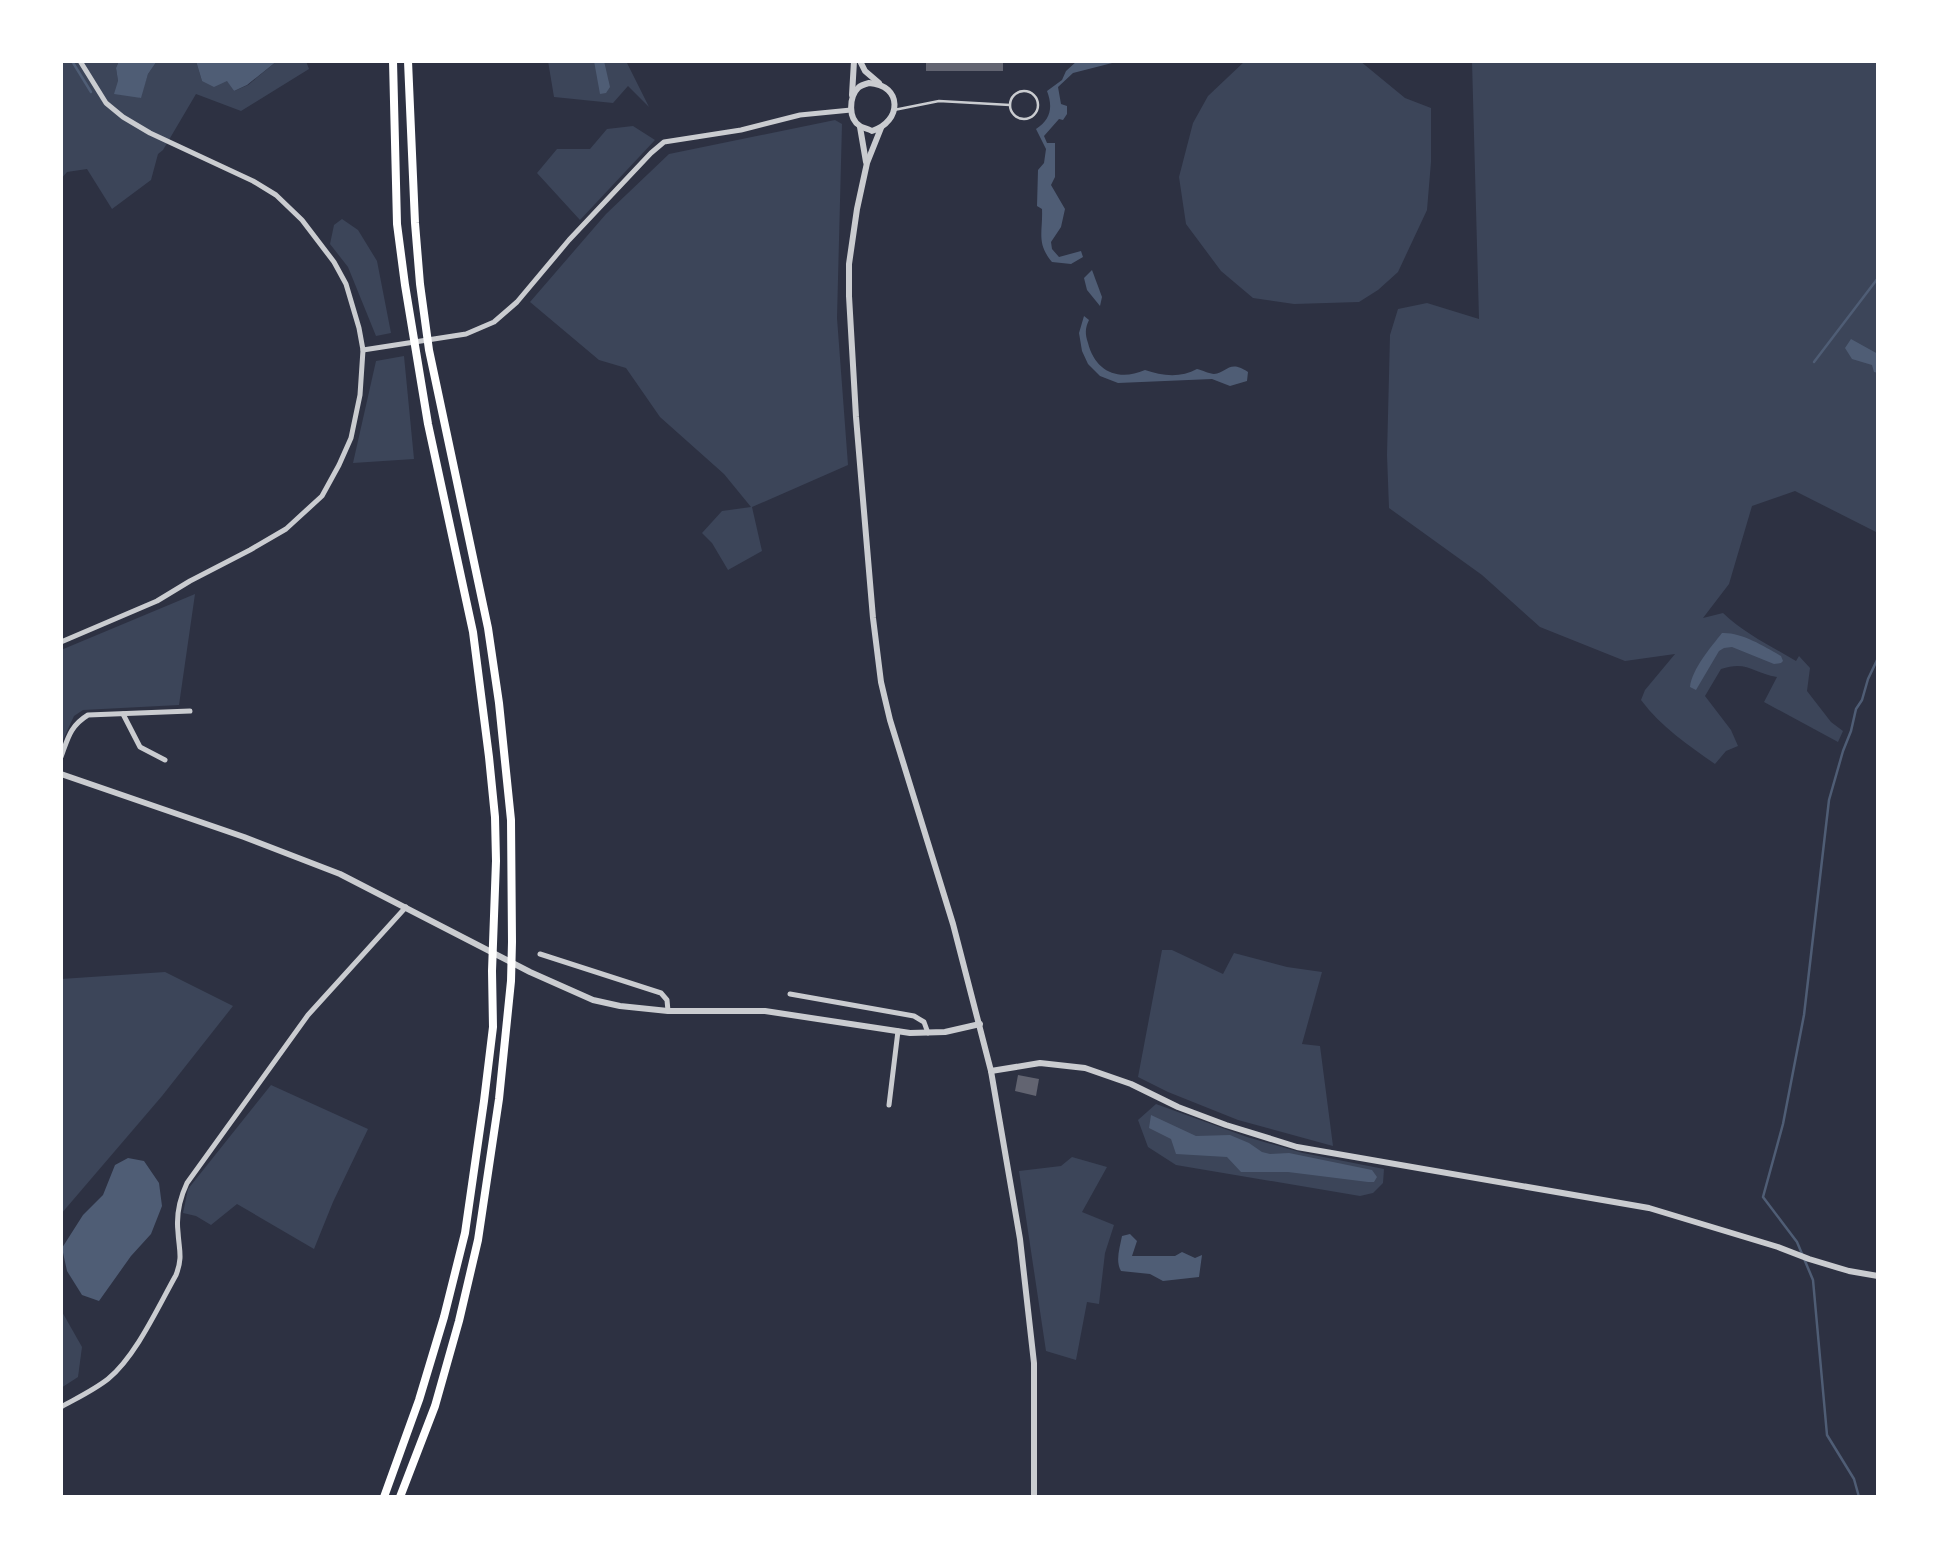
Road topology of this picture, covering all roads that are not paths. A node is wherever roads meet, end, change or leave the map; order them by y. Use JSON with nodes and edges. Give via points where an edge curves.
{"nodes":[{"id":1,"x":80,"y":61,"type":"edge"},
{"id":2,"x":393,"y":61,"type":"edge"},
{"id":3,"x":408,"y":61,"type":"edge"},
{"id":4,"x":854,"y":61,"type":"edge"},
{"id":5,"x":860,"y":61,"type":"edge"},
{"id":6,"x":879,"y":83,"type":"junction"},
{"id":7,"x":852,"y":97,"type":"junction"},
{"id":8,"x":1010,"y":105,"type":"junction"},
{"id":9,"x":851,"y":110,"type":"junction"},
{"id":10,"x":894,"y":110,"type":"junction"},
{"id":11,"x":860,"y":127,"type":"junction"},
{"id":12,"x":881,"y":128,"type":"junction"},
{"id":13,"x":867,"y":163,"type":"junction"},
{"id":14,"x":362,"y":350,"type":"junction"},
{"id":15,"x":61,"y":642,"type":"edge"},
{"id":16,"x":190,"y":711,"type":"dead end"},
{"id":17,"x":123,"y":713,"type":"junction"},
{"id":18,"x":61,"y":757,"type":"edge"},
{"id":19,"x":164,"y":760,"type":"dead end"},
{"id":20,"x":61,"y":774,"type":"edge"},
{"id":21,"x":406,"y":907,"type":"junction"},
{"id":22,"x":540,"y":954,"type":"dead end"},
{"id":23,"x":790,"y":994,"type":"dead end"},
{"id":24,"x":668,"y":1011,"type":"junction"},
{"id":25,"x":980,"y":1024,"type":"junction"},
{"id":26,"x":898,"y":1031,"type":"junction"},
{"id":27,"x":928,"y":1033,"type":"junction"},
{"id":28,"x":991,"y":1071,"type":"junction"},
{"id":29,"x":889,"y":1105,"type":"dead end"},
{"id":30,"x":1878,"y":1276,"type":"edge"},
{"id":31,"x":61,"y":1406,"type":"edge"},
{"id":32,"x":384,"y":1497,"type":"edge"},
{"id":33,"x":400,"y":1497,"type":"edge"},
{"id":34,"x":1034,"y":1497,"type":"edge"}],
"edges":[{"from":1,"to":14,"type":"street","via":[[106,103],[123,117],[253,181],[302,220],[346,284]]},
{"from":2,"to":32,"type":"highway","via":[[397,224],[428,424],[473,632],[485,716],[496,861],[493,1027],[465,1233],[419,1400]]},
{"from":3,"to":33,"type":"highway","via":[[415,223],[427,337],[488,628],[499,702],[511,820],[512,942],[499,1098],[478,1240],[435,1406]]},
{"from":4,"to":7,"type":"street"},
{"from":5,"to":6,"type":"street"},
{"from":6,"to":7,"type":"street","via":[[860,87]]},
{"from":6,"to":10,"type":"street","via":[[889,89]]},
{"from":7,"to":9,"type":"street"},
{"from":8,"to":8,"type":"lane","via":[[1023,91],[1035,96],[1038,104],[1026,119],[1013,114]]},
{"from":8,"to":10,"type":"lane","via":[[939,101]]},
{"from":9,"to":11,"type":"street"},
{"from":9,"to":14,"type":"street","via":[[800,115],[664,142],[494,322],[466,334]]},
{"from":10,"to":12,"type":"street"},
{"from":11,"to":12,"type":"street"},
{"from":11,"to":13,"type":"street"},
{"from":12,"to":13,"type":"street"},
{"from":13,"to":25,"type":"street","via":[[852,236],[849,306],[866,552],[881,682]]},
{"from":14,"to":15,"type":"street","via":[[360,395],[351,439],[322,496],[286,529],[250,550],[157,601]]},
{"from":16,"to":17,"type":"street"},
{"from":17,"to":18,"type":"street","via":[[88,715],[77,722]]},
{"from":17,"to":19,"type":"street","via":[[140,747]]},
{"from":20,"to":21,"type":"street","via":[[340,874]]},
{"from":21,"to":24,"type":"street","via":[[593,1000]]},
{"from":21,"to":31,"type":"street","via":[[308,1015],[187,1183],[179,1204],[180,1265],[131,1354],[107,1380]]},
{"from":22,"to":24,"type":"street","via":[[661,993]]},
{"from":23,"to":27,"type":"street","via":[[914,1016]]},
{"from":24,"to":26,"type":"street","via":[[765,1012]]},
{"from":25,"to":27,"type":"street"},
{"from":25,"to":28,"type":"street"},
{"from":26,"to":27,"type":"street"},
{"from":26,"to":29,"type":"street"},
{"from":28,"to":30,"type":"street","via":[[1040,1063],[1085,1068],[1226,1125],[1297,1147],[1649,1208]]},
{"from":28,"to":34,"type":"street","via":[[1020,1239],[1034,1363]]}]}
